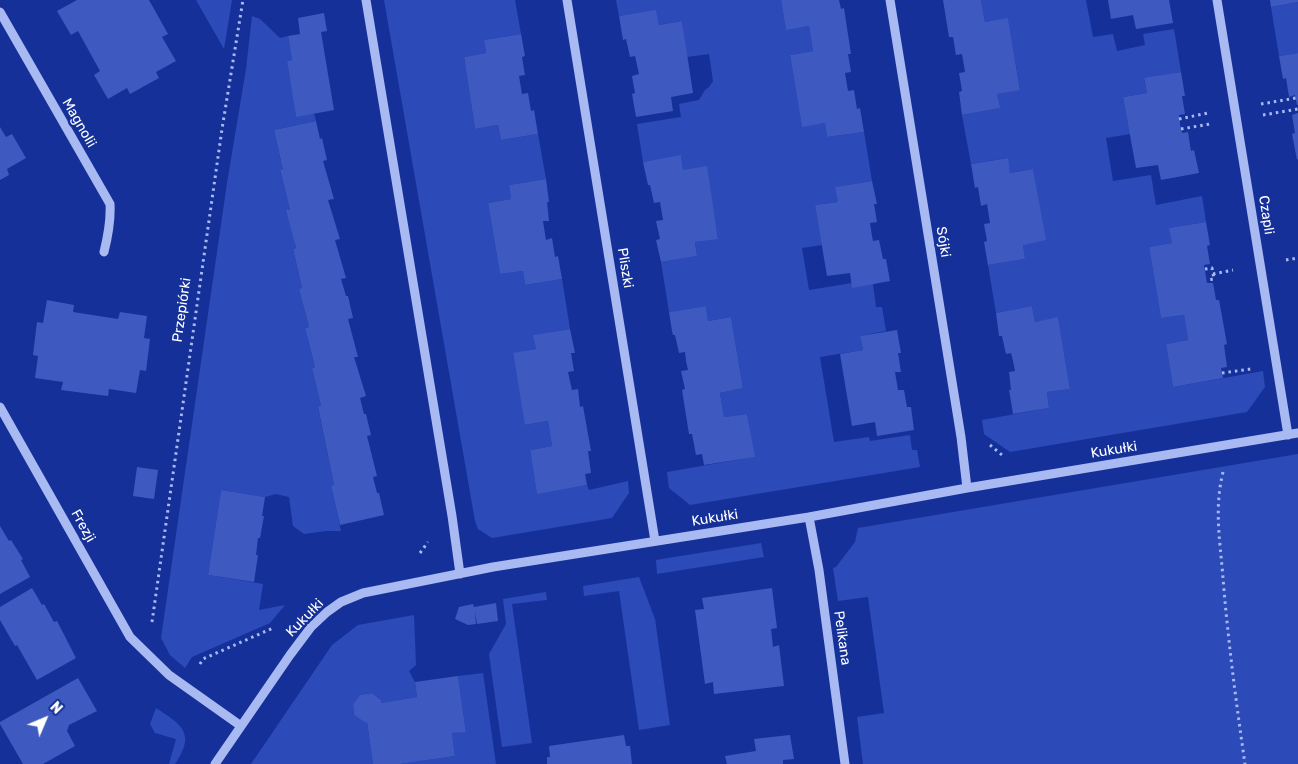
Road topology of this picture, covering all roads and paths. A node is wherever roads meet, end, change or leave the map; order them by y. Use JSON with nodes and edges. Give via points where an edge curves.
{"nodes":[{"id":1,"x":243,"y":0,"type":"edge"},
{"id":2,"x":366,"y":0,"type":"edge"},
{"id":3,"x":568,"y":0,"type":"edge"},
{"id":4,"x":890,"y":0,"type":"edge"},
{"id":5,"x":1217,"y":0,"type":"edge"},
{"id":6,"x":0,"y":12,"type":"edge"},
{"id":7,"x":1296,"y":98,"type":"dead end"},
{"id":8,"x":1235,"y":108,"type":"junction"},
{"id":9,"x":1298,"y":109,"type":"edge"},
{"id":10,"x":1236,"y":120,"type":"junction"},
{"id":11,"x":104,"y":252,"type":"dead end"},
{"id":12,"x":1205,"y":269,"type":"dead end"},
{"id":13,"x":1207,"y":280,"type":"dead end"},
{"id":14,"x":0,"y":407,"type":"edge"},
{"id":15,"x":1298,"y":433,"type":"edge"},
{"id":16,"x":1288,"y":435,"type":"junction"},
{"id":17,"x":988,"y":443,"type":"dead end"},
{"id":18,"x":1229,"y":446,"type":"junction"},
{"id":19,"x":1007,"y":459,"type":"dead end"},
{"id":20,"x":966,"y":488,"type":"junction"},
{"id":21,"x":809,"y":517,"type":"junction"},
{"id":22,"x":656,"y":541,"type":"junction"},
{"id":23,"x":460,"y":574,"type":"junction"},
{"id":24,"x":152,"y":625,"type":"dead end"},
{"id":25,"x":273,"y":628,"type":"dead end"},
{"id":26,"x":197,"y":670,"type":"dead end"},
{"id":27,"x":241,"y":726,"type":"junction"},
{"id":28,"x":215,"y":764,"type":"edge"},
{"id":29,"x":845,"y":764,"type":"edge"},
{"id":30,"x":1245,"y":764,"type":"edge"}],
"edges":[{"from":1,"to":24,"type":"path","name":"Przepiórki"},
{"from":2,"to":23,"type":"street"},
{"from":3,"to":22,"type":"street","name":"Pliszki"},
{"from":4,"to":20,"type":"street","name":"Sójki","via":[[961,437]]},
{"from":5,"to":8,"type":"street","name":"Czapli"},
{"from":6,"to":11,"type":"street","name":"Magnolii","via":[[110,204]]},
{"from":7,"to":8,"type":"path"},
{"from":8,"to":10,"type":"street","name":"Czapli"},
{"from":9,"to":10,"type":"path"},
{"from":10,"to":16,"type":"street","name":"Czapli"},
{"from":12,"to":13,"type":"path","via":[[1212,268],[1214,279]]},
{"from":14,"to":27,"type":"street","name":"Frezji","via":[[130,637],[175,680]]},
{"from":15,"to":16,"type":"street","name":"Kukułki"},
{"from":16,"to":18,"type":"street","name":"Kukułki"},
{"from":17,"to":19,"type":"path"},
{"from":18,"to":20,"type":"street","name":"Kukułki"},
{"from":18,"to":30,"type":"path","via":[[1218,491],[1217,521],[1229,648]]},
{"from":20,"to":21,"type":"street","name":"Kukułki"},
{"from":21,"to":22,"type":"street","name":"Kukułki"},
{"from":21,"to":29,"type":"street","name":"Pelikana"},
{"from":22,"to":23,"type":"street","name":"Kukułki"},
{"from":23,"to":27,"type":"street","name":"Kukułki","via":[[364,593],[327,612],[285,662]]},
{"from":25,"to":26,"type":"path","via":[[203,659]]},
{"from":27,"to":28,"type":"street","name":"Kukułki"}]}
